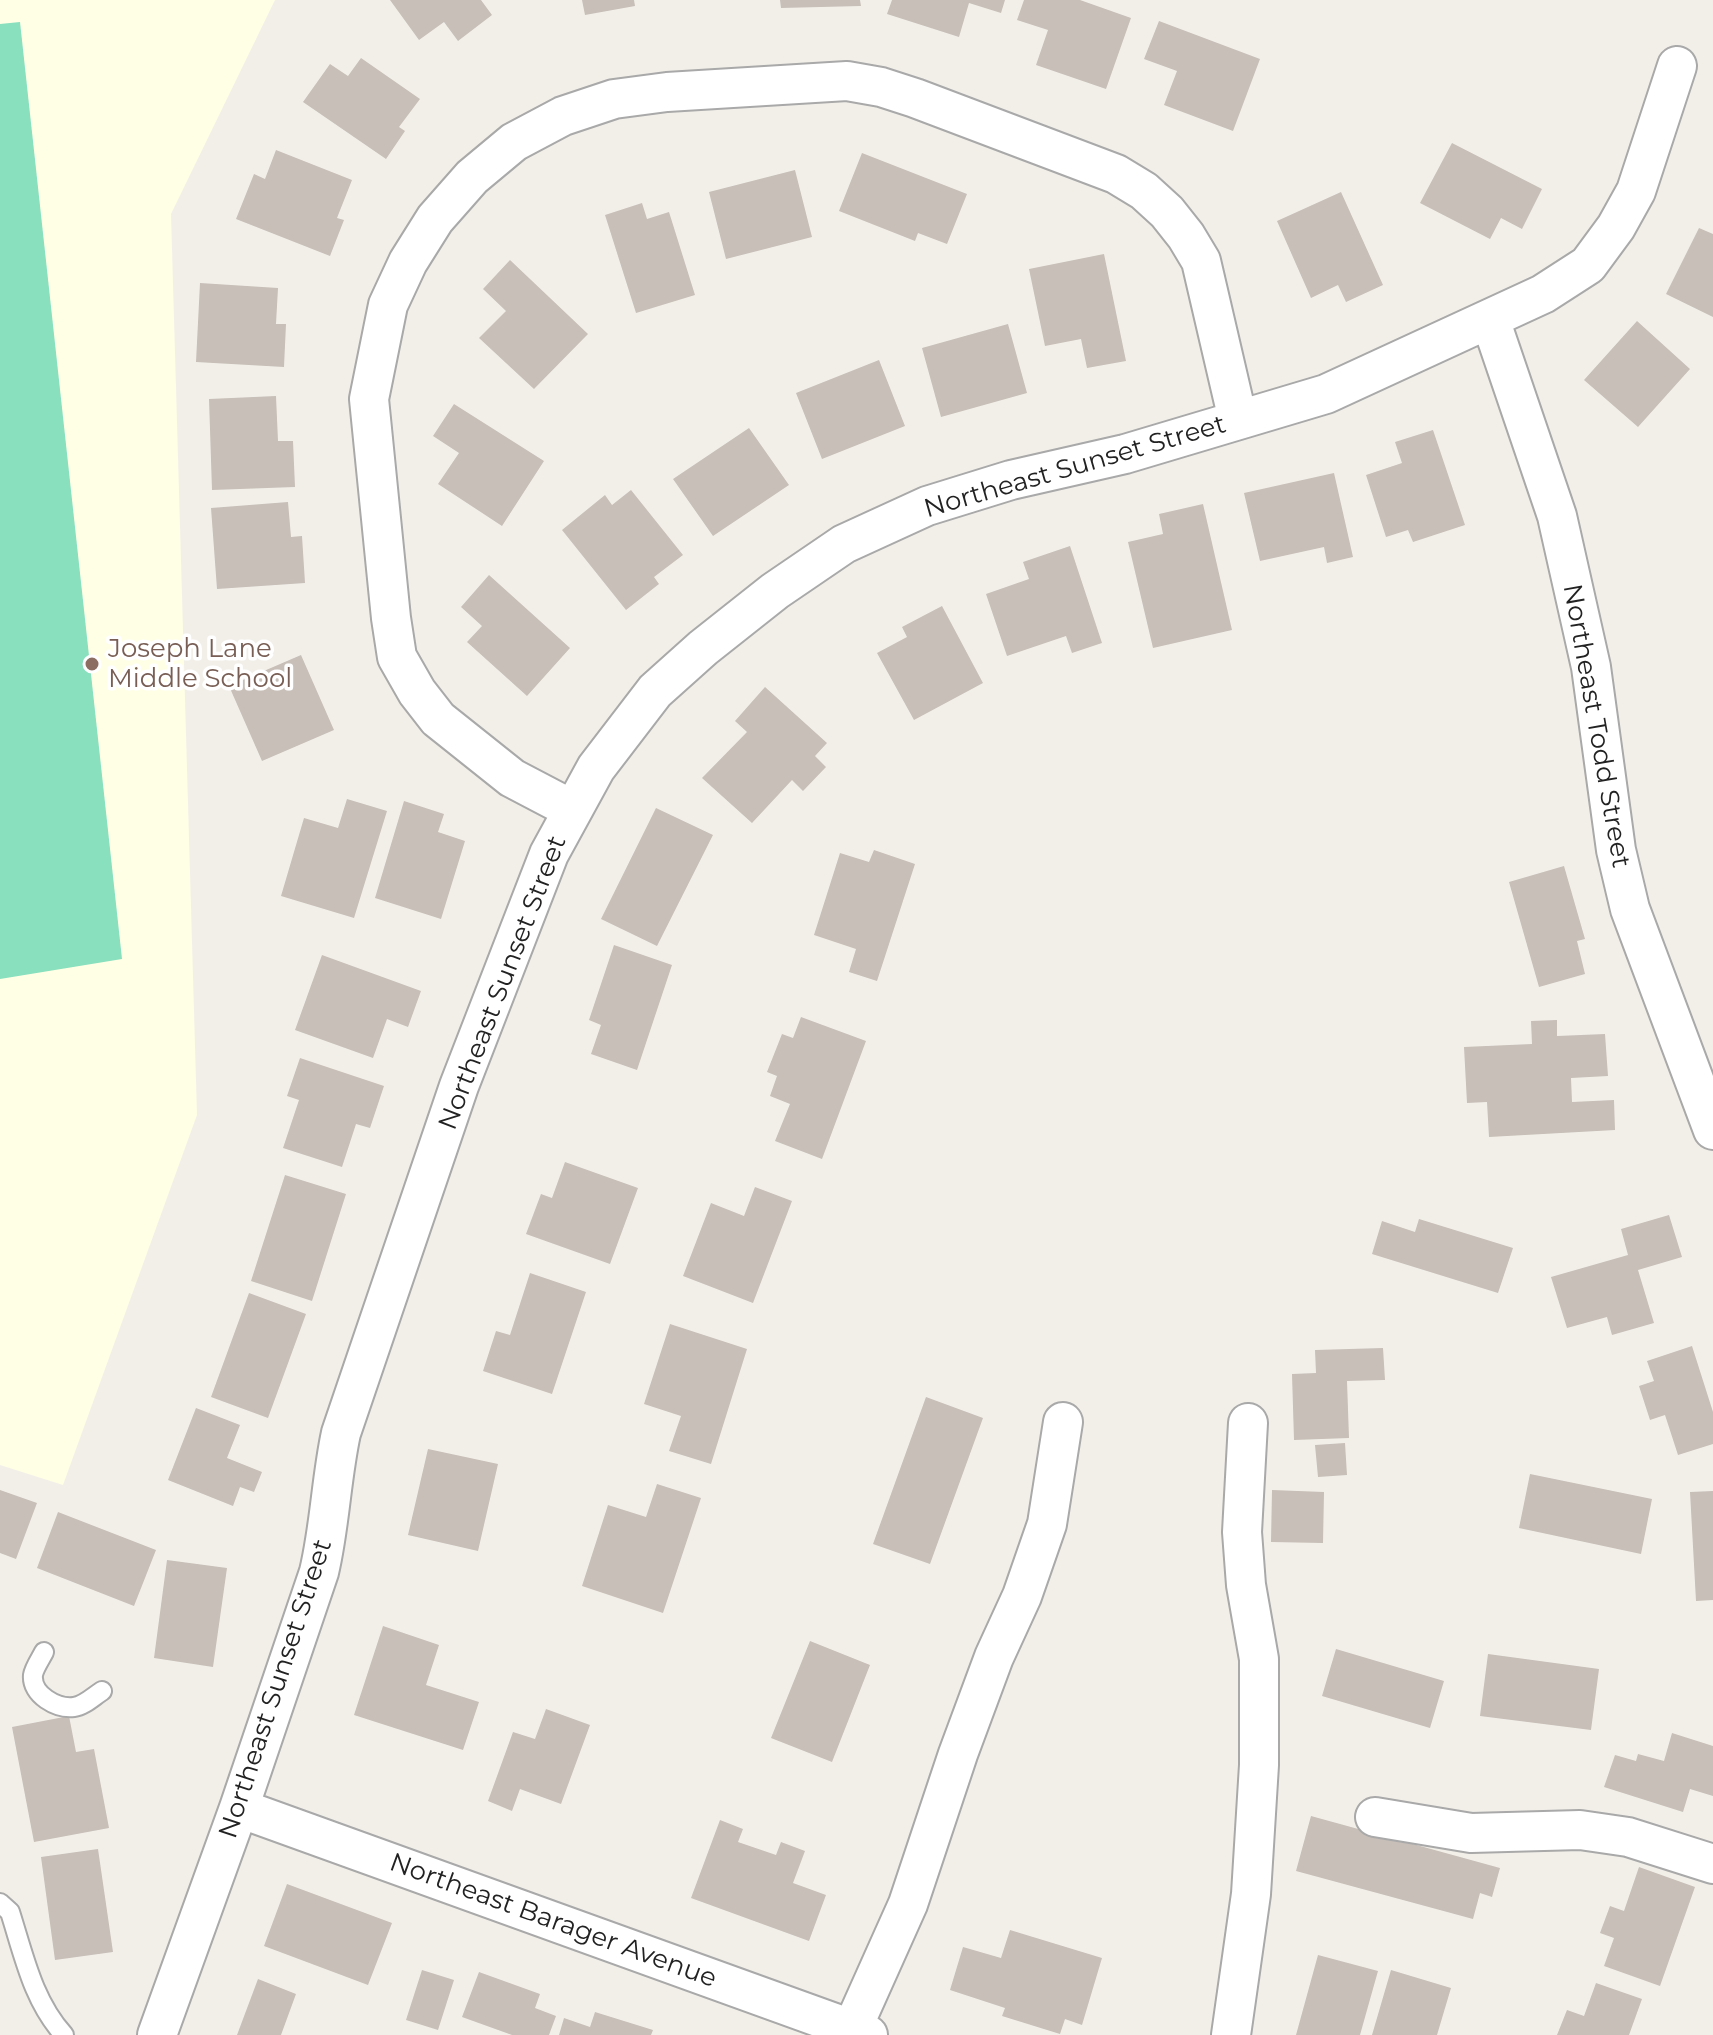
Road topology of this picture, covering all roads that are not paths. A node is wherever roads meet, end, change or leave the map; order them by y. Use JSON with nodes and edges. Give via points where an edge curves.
{"nodes":[{"id":1,"x":1677,"y":66,"type":"dead end"},
{"id":2,"x":1490,"y":319,"type":"junction"},
{"id":3,"x":1238,"y":420,"type":"junction"},
{"id":4,"x":573,"y":810,"type":"junction"},
{"id":5,"x":1713,"y":1130,"type":"edge"},
{"id":6,"x":1063,"y":1422,"type":"dead end"},
{"id":7,"x":1248,"y":1423,"type":"dead end"},
{"id":8,"x":44,"y":1652,"type":"dead end"},
{"id":9,"x":102,"y":1691,"type":"dead end"},
{"id":10,"x":239,"y":1808,"type":"junction"},
{"id":11,"x":1375,"y":1817,"type":"dead end"},
{"id":12,"x":1713,"y":1864,"type":"edge"},
{"id":13,"x":0,"y":1903,"type":"edge"},
{"id":14,"x":860,"y":2032,"type":"edge"},
{"id":15,"x":64,"y":2035,"type":"edge"},
{"id":16,"x":157,"y":2035,"type":"edge"},
{"id":17,"x":1231,"y":2035,"type":"edge"}],
"edges":[{"from":1,"to":2,"type":"street","name":"Northeast Sunset Street","via":[[1636,191],[1588,265]]},
{"from":2,"to":3,"type":"street","name":"Northeast Sunset Street","via":[[1326,394]]},
{"from":2,"to":5,"type":"street","name":"Northeast Todd Street","via":[[1557,516],[1591,667],[1616,850],[1630,909]]},
{"from":3,"to":4,"type":"street","name":"Northeast Sunset Street","via":[[955,497],[844,544],[775,591],[655,691],[596,768]]},
{"from":3,"to":4,"type":"street","via":[[1201,261],[1167,212],[1144,191],[1102,169],[904,94],[847,81],[614,99],[563,116],[514,142],[472,177],[435,219],[408,262],[388,305],[369,399],[397,657],[438,719],[512,778]]},
{"from":4,"to":10,"type":"street","name":"Northeast Sunset Street","via":[[549,854],[459,1086],[341,1433],[319,1572]]},
{"from":6,"to":14,"type":"street","via":[[1047,1524],[973,1712]]},
{"from":7,"to":17,"type":"street","via":[[1242,1532],[1259,1659],[1259,1765],[1251,1894]]},
{"from":8,"to":9,"type":"lane","via":[[33,1675],[35,1690],[47,1700],[74,1707]]},
{"from":10,"to":14,"type":"street","name":"Northeast Barager Avenue"},
{"from":10,"to":16,"type":"street","name":"Northeast Sunset Street"},
{"from":11,"to":12,"type":"street","via":[[1471,1833],[1580,1830],[1628,1837]]},
{"from":13,"to":15,"type":"lane","via":[[10,1912],[40,2001]]}]}
